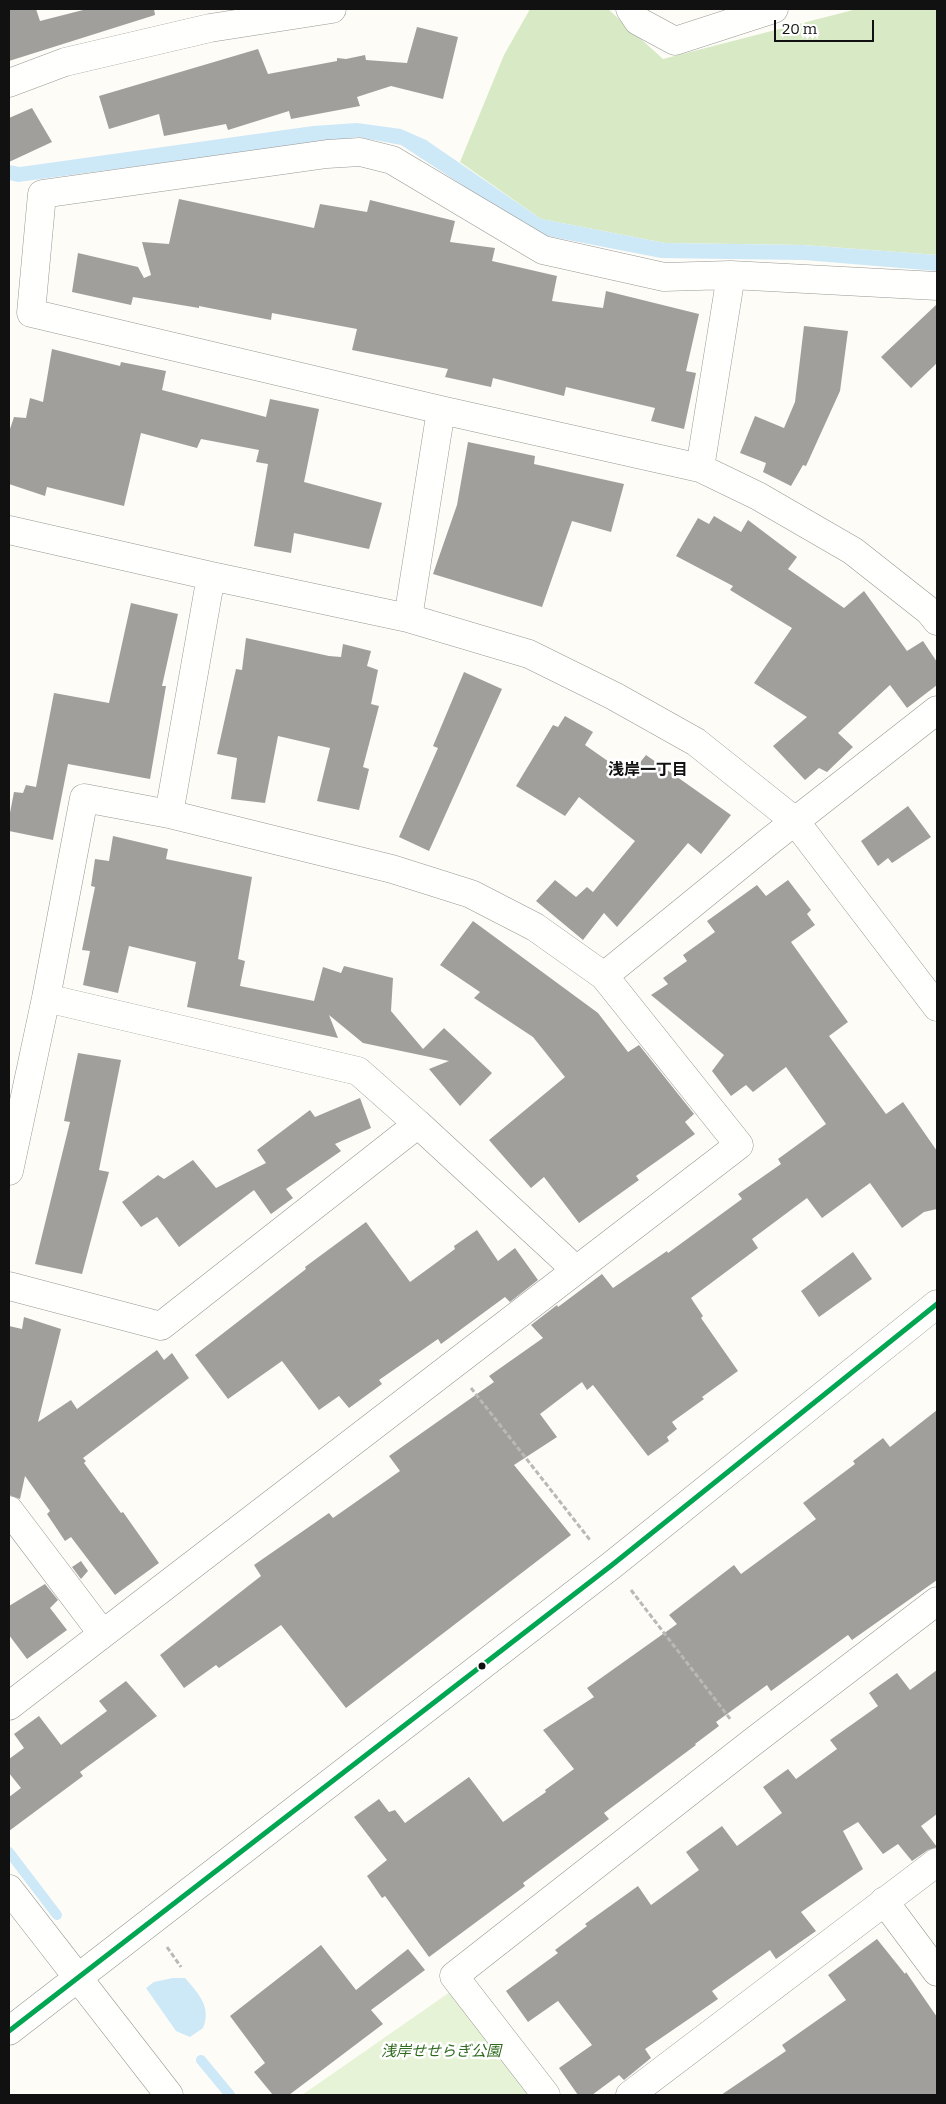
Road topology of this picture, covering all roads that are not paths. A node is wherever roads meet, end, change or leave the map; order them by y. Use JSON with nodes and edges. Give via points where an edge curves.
{"nodes":[{"id":1,"x":332,"y":9,"type":"edge"},
{"id":2,"x":630,"y":9,"type":"edge"},
{"id":3,"x":774,"y":9,"type":"edge"},
{"id":4,"x":9,"y":83,"type":"edge"},
{"id":5,"x":731,"y":275,"type":"junction"},
{"id":6,"x":937,"y":286,"type":"edge"},
{"id":7,"x":441,"y":410,"type":"junction"},
{"id":8,"x":700,"y":468,"type":"junction"},
{"id":9,"x":9,"y":530,"type":"edge"},
{"id":10,"x":211,"y":576,"type":"junction"},
{"id":11,"x":408,"y":618,"type":"junction"},
{"id":12,"x":937,"y":621,"type":"edge"},
{"id":13,"x":937,"y":710,"type":"edge"},
{"id":14,"x":169,"y":814,"type":"junction"},
{"id":15,"x":795,"y":821,"type":"junction"},
{"id":16,"x":604,"y":976,"type":"junction"},
{"id":17,"x":46,"y":998,"type":"junction"},
{"id":18,"x":937,"y":1006,"type":"edge"},
{"id":19,"x":418,"y":1124,"type":"junction"},
{"id":20,"x":12,"y":1141,"type":"edge"},
{"id":21,"x":9,"y":1171,"type":"edge"},
{"id":22,"x":576,"y":1270,"type":"junction"},
{"id":23,"x":9,"y":1286,"type":"edge"},
{"id":24,"x":937,"y":1304,"type":"edge"},
{"id":25,"x":9,"y":1510,"type":"edge"},
{"id":26,"x":937,"y":1601,"type":"edge"},
{"id":27,"x":102,"y":1633,"type":"junction"},
{"id":28,"x":9,"y":1706,"type":"edge"},
{"id":29,"x":937,"y":1862,"type":"edge"},
{"id":30,"x":9,"y":1889,"type":"edge"},
{"id":31,"x":884,"y":1901,"type":"junction"},
{"id":32,"x":937,"y":1972,"type":"edge"},
{"id":33,"x":78,"y":1977,"type":"junction"},
{"id":34,"x":9,"y":2031,"type":"edge"},
{"id":35,"x":169,"y":2095,"type":"edge"},
{"id":36,"x":546,"y":2095,"type":"edge"},
{"id":37,"x":630,"y":2095,"type":"edge"}],
"edges":[{"from":1,"to":4,"type":"street","via":[[210,28],[65,62]]},
{"from":2,"to":3,"type":"street","via":[[638,21],[674,40]]},
{"from":5,"to":6,"type":"street"},
{"from":5,"to":7,"type":"street","via":[[664,277],[543,250],[392,160],[360,152],[42,194],[32,313]]},
{"from":5,"to":8,"type":"street"},
{"from":7,"to":8,"type":"street"},
{"from":7,"to":11,"type":"street"},
{"from":8,"to":12,"type":"street","via":[[758,496],[853,551],[929,611]]},
{"from":9,"to":10,"type":"street"},
{"from":10,"to":11,"type":"street"},
{"from":10,"to":14,"type":"street"},
{"from":11,"to":15,"type":"street","via":[[529,654],[614,696],[696,742]]},
{"from":13,"to":15,"type":"street"},
{"from":14,"to":16,"type":"street","via":[[392,868],[471,894],[535,926]]},
{"from":14,"to":17,"type":"street","via":[[84,798]]},
{"from":15,"to":16,"type":"street"},
{"from":15,"to":18,"type":"street"},
{"from":16,"to":22,"type":"street","via":[[739,1145]]},
{"from":17,"to":19,"type":"street","via":[[358,1072]]},
{"from":17,"to":20,"type":"street"},
{"from":19,"to":22,"type":"street"},
{"from":19,"to":23,"type":"street","via":[[161,1326]]},
{"from":20,"to":21,"type":"street"},
{"from":22,"to":27,"type":"street"},
{"from":24,"to":33,"type":"street","via":[[612,1565]]},
{"from":25,"to":27,"type":"street"},
{"from":26,"to":36,"type":"street","via":[[454,1976]]},
{"from":27,"to":28,"type":"street"},
{"from":29,"to":31,"type":"street"},
{"from":30,"to":33,"type":"street"},
{"from":31,"to":32,"type":"street"},
{"from":31,"to":37,"type":"street"},
{"from":33,"to":34,"type":"street"},
{"from":33,"to":35,"type":"street"}]}
